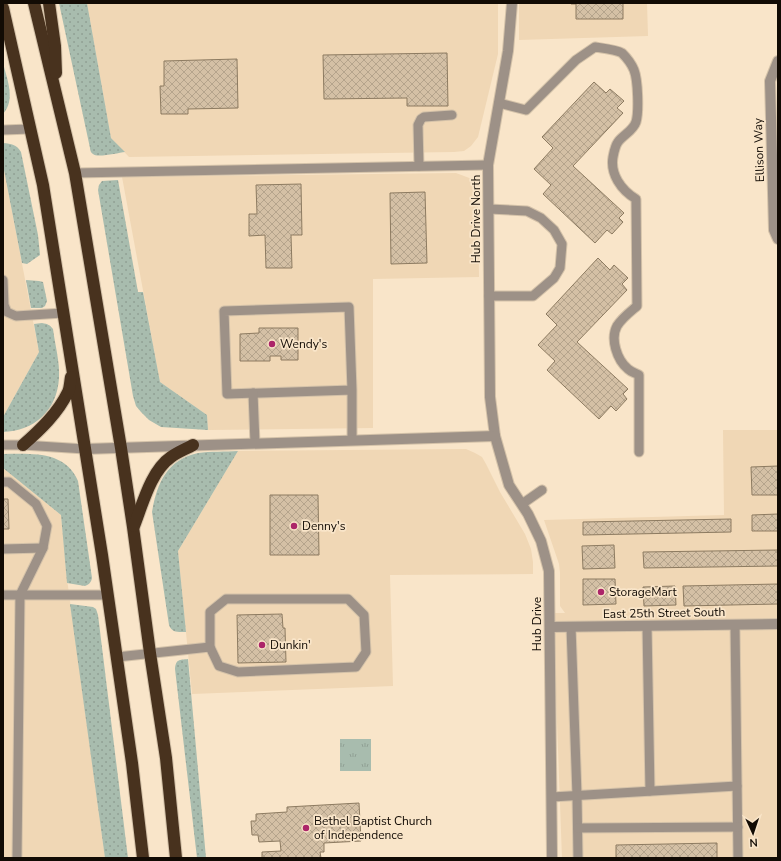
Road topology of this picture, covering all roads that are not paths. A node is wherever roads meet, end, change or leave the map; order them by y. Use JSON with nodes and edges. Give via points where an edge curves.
{"nodes":[{"id":1,"x":34,"y":3,"type":"edge"},
{"id":2,"x":49,"y":3,"type":"edge"},
{"id":3,"x":512,"y":3,"type":"edge"},
{"id":4,"x":3,"y":8,"type":"edge"},
{"id":5,"x":778,"y":61,"type":"edge"},
{"id":6,"x":56,"y":97,"type":"junction"},
{"id":7,"x":499,"y":103,"type":"junction"},
{"id":8,"x":452,"y":115,"type":"dead end"},
{"id":9,"x":30,"y":129,"type":"junction"},
{"id":10,"x":3,"y":130,"type":"edge"},
{"id":11,"x":488,"y":165,"type":"junction"},
{"id":12,"x":420,"y":166,"type":"junction"},
{"id":13,"x":75,"y":173,"type":"junction"},
{"id":14,"x":489,"y":209,"type":"junction"},
{"id":15,"x":778,"y":239,"type":"edge"},
{"id":16,"x":3,"y":280,"type":"edge"},
{"id":17,"x":489,"y":296,"type":"junction"},
{"id":18,"x":63,"y":313,"type":"junction"},
{"id":19,"x":72,"y":368,"type":"junction"},
{"id":20,"x":352,"y":390,"type":"junction"},
{"id":21,"x":253,"y":393,"type":"junction"},
{"id":22,"x":495,"y":436,"type":"junction"},
{"id":23,"x":352,"y":440,"type":"junction"},
{"id":24,"x":255,"y":443,"type":"junction"},
{"id":25,"x":3,"y":445,"type":"edge"},
{"id":26,"x":23,"y":445,"type":"junction"},
{"id":27,"x":193,"y":445,"type":"junction"},
{"id":28,"x":121,"y":448,"type":"junction"},
{"id":29,"x":85,"y":449,"type":"junction"},
{"id":30,"x":639,"y":452,"type":"dead end"},
{"id":31,"x":3,"y":482,"type":"edge"},
{"id":32,"x":542,"y":490,"type":"dead end"},
{"id":33,"x":522,"y":504,"type":"junction"},
{"id":34,"x":133,"y":527,"type":"junction"},
{"id":35,"x":43,"y":548,"type":"junction"},
{"id":36,"x":3,"y":549,"type":"edge"},
{"id":37,"x":3,"y":595,"type":"edge"},
{"id":38,"x":20,"y":595,"type":"junction"},
{"id":39,"x":108,"y":595,"type":"junction"},
{"id":40,"x":778,"y":624,"type":"edge"},
{"id":41,"x":735,"y":625,"type":"junction"},
{"id":42,"x":648,"y":626,"type":"junction"},
{"id":43,"x":550,"y":627,"type":"junction"},
{"id":44,"x":571,"y":627,"type":"junction"},
{"id":45,"x":210,"y":647,"type":"junction"},
{"id":46,"x":150,"y":653,"type":"junction"},
{"id":47,"x":117,"y":657,"type":"junction"},
{"id":48,"x":738,"y":786,"type":"junction"},
{"id":49,"x":650,"y":791,"type":"junction"},
{"id":50,"x":577,"y":795,"type":"junction"},
{"id":51,"x":552,"y":797,"type":"junction"},
{"id":52,"x":738,"y":827,"type":"junction"},
{"id":53,"x":578,"y":828,"type":"junction"},
{"id":54,"x":17,"y":858,"type":"edge"},
{"id":55,"x":143,"y":858,"type":"edge"},
{"id":56,"x":176,"y":858,"type":"edge"},
{"id":57,"x":552,"y":858,"type":"edge"},
{"id":58,"x":578,"y":858,"type":"edge"},
{"id":59,"x":738,"y":858,"type":"edge"}],
"edges":[{"from":1,"to":6,"type":"highway"},
{"from":2,"to":6,"type":"highway","via":[[55,46]]},
{"from":3,"to":7,"type":"street","name":"Hub Drive North","via":[[508,51]]},
{"from":4,"to":9,"type":"highway"},
{"from":5,"to":15,"type":"street","name":"Ellison Way","via":[[770,81],[774,230]]},
{"from":6,"to":13,"type":"highway"},
{"from":7,"to":11,"type":"street","name":"Hub Drive North"},
{"from":7,"to":30,"type":"lane","via":[[526,110],[576,60],[595,47],[620,52],[634,70],[638,88],[636,122],[618,142],[612,164],[615,177],[636,199],[637,306],[616,327],[614,340],[617,354],[624,365],[639,375]]},
{"from":8,"to":12,"type":"lane","via":[[420,119]]},
{"from":9,"to":10,"type":"lane"},
{"from":9,"to":18,"type":"highway","via":[[43,185]]},
{"from":11,"to":12,"type":"lane"},
{"from":11,"to":14,"type":"street","name":"Hub Drive North"},
{"from":12,"to":13,"type":"lane"},
{"from":13,"to":28,"type":"highway"},
{"from":14,"to":17,"type":"street","name":"Hub Drive North"},
{"from":14,"to":17,"type":"lane","via":[[527,211],[541,218],[554,230],[562,244],[560,268],[554,278],[533,296]]},
{"from":16,"to":18,"type":"lane","via":[[4,305],[7,312],[16,316]]},
{"from":17,"to":22,"type":"street","name":"Hub Drive North","via":[[490,397]]},
{"from":18,"to":19,"type":"highway"},
{"from":19,"to":26,"type":"highway","via":[[68,391],[56,412]]},
{"from":19,"to":29,"type":"highway"},
{"from":20,"to":21,"type":"lane"},
{"from":20,"to":21,"type":"lane","via":[[350,307],[224,311],[227,394]]},
{"from":20,"to":23,"type":"lane"},
{"from":21,"to":24,"type":"lane"},
{"from":22,"to":23,"type":"street"},
{"from":22,"to":33,"type":"street","name":"Hub Drive","via":[[509,485]]},
{"from":23,"to":24,"type":"street"},
{"from":24,"to":27,"type":"street"},
{"from":25,"to":26,"type":"lane"},
{"from":26,"to":29,"type":"lane"},
{"from":27,"to":28,"type":"street"},
{"from":27,"to":34,"type":"highway","via":[[169,458],[158,470]]},
{"from":28,"to":29,"type":"street"},
{"from":28,"to":34,"type":"highway"},
{"from":29,"to":39,"type":"highway"},
{"from":31,"to":35,"type":"lane","via":[[9,482],[36,504],[47,526]]},
{"from":32,"to":33,"type":"lane"},
{"from":33,"to":43,"type":"street","name":"Hub Drive","via":[[541,541],[549,571]]},
{"from":34,"to":46,"type":"highway"},
{"from":35,"to":36,"type":"lane"},
{"from":35,"to":38,"type":"lane"},
{"from":37,"to":38,"type":"lane"},
{"from":38,"to":39,"type":"lane"},
{"from":38,"to":54,"type":"lane"},
{"from":39,"to":47,"type":"highway"},
{"from":40,"to":41,"type":"street","name":"East 25th Street South"},
{"from":41,"to":42,"type":"street","name":"East 25th Street South"},
{"from":41,"to":48,"type":"lane"},
{"from":42,"to":44,"type":"street","name":"East 25th Street South"},
{"from":42,"to":49,"type":"lane"},
{"from":43,"to":44,"type":"street","name":"East 25th Street South"},
{"from":43,"to":51,"type":"street","name":"Hub Drive"},
{"from":44,"to":50,"type":"lane"},
{"from":45,"to":45,"type":"lane","via":[[219,666],[238,672],[356,667],[366,652],[364,615],[348,599],[226,599],[210,612]]},
{"from":45,"to":46,"type":"lane"},
{"from":46,"to":47,"type":"lane"},
{"from":46,"to":56,"type":"highway","via":[[166,758]]},
{"from":47,"to":55,"type":"highway"},
{"from":48,"to":49,"type":"lane"},
{"from":48,"to":52,"type":"lane"},
{"from":49,"to":50,"type":"lane"},
{"from":50,"to":51,"type":"lane"},
{"from":50,"to":53,"type":"lane"},
{"from":51,"to":57,"type":"street","name":"Hub Drive"},
{"from":52,"to":53,"type":"lane"},
{"from":52,"to":59,"type":"lane"},
{"from":53,"to":58,"type":"lane"}]}
